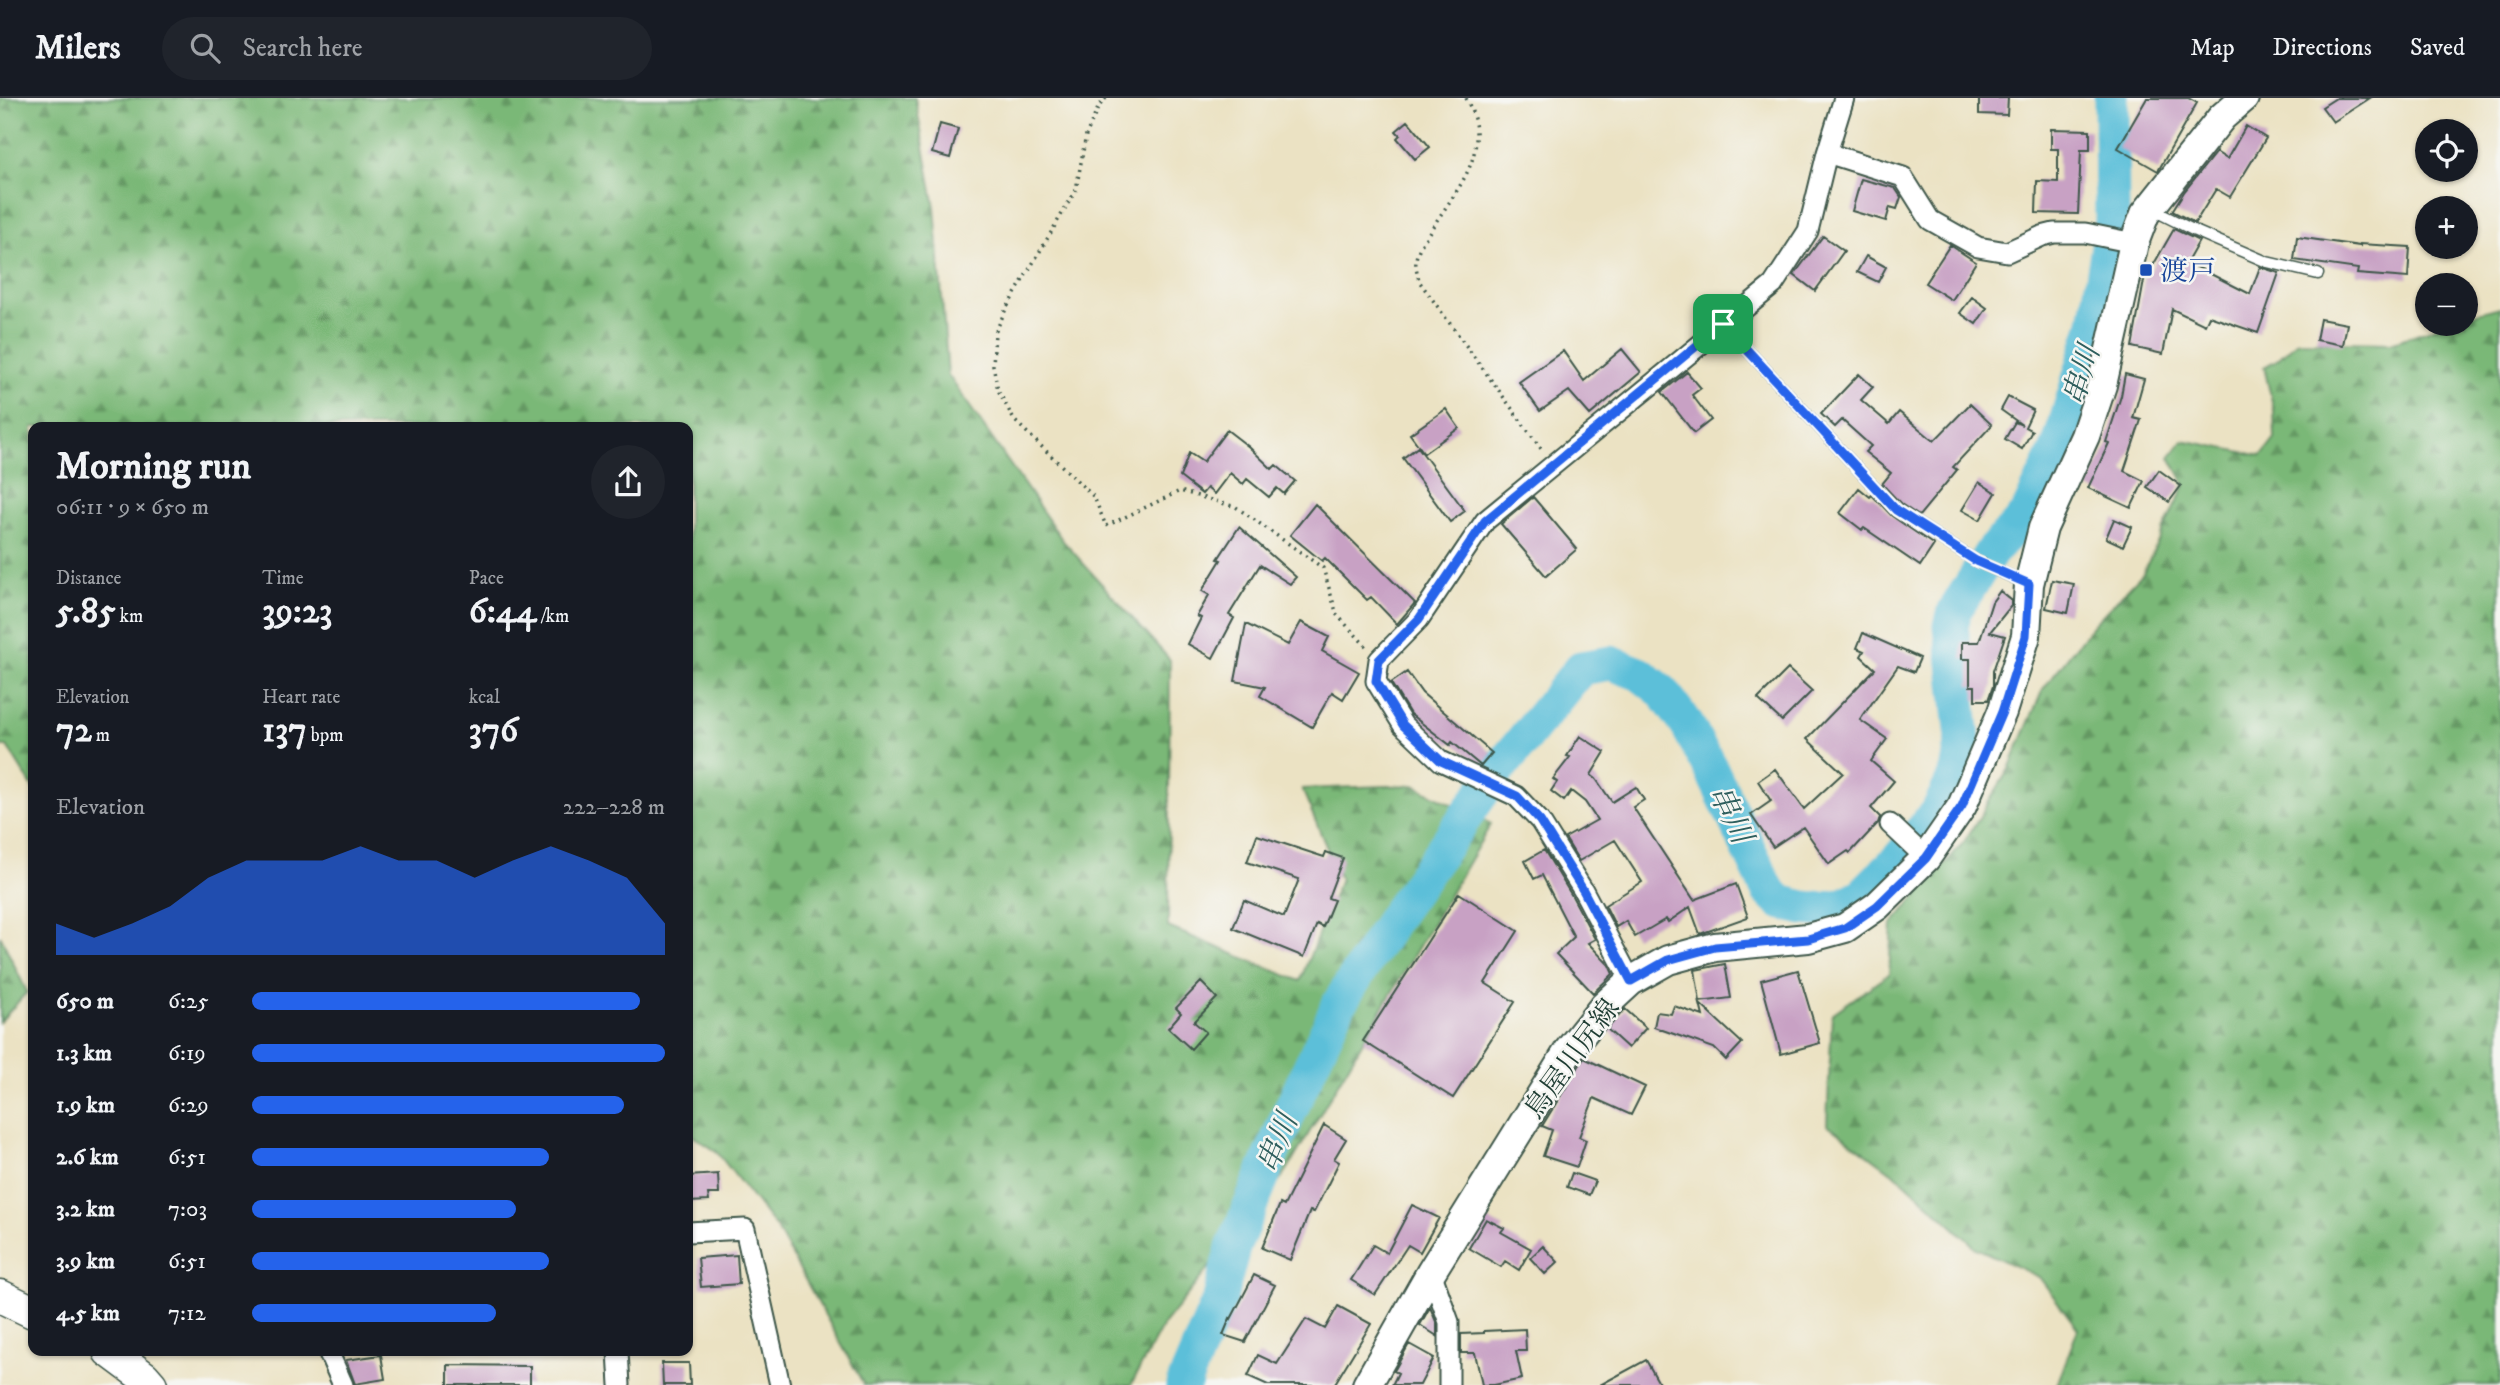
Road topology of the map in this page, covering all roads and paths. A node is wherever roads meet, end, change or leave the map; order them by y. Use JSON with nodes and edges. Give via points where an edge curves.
{"nodes":[{"id":1,"x":1106,"y":98,"type":"edge"},
{"id":2,"x":1466,"y":98,"type":"edge"},
{"id":3,"x":1844,"y":98,"type":"edge"},
{"id":4,"x":2244,"y":98,"type":"edge"},
{"id":5,"x":1827,"y":153,"type":"junction"},
{"id":6,"x":2149,"y":208,"type":"junction"},
{"id":7,"x":2128,"y":241,"type":"junction"},
{"id":8,"x":2318,"y":275,"type":"dead end"},
{"id":9,"x":1723,"y":324,"type":"junction"},
{"id":10,"x":1552,"y":465,"type":"junction"},
{"id":11,"x":2019,"y":581,"type":"junction"},
{"id":12,"x":1379,"y":660,"type":"junction"},
{"id":13,"x":1890,"y":824,"type":"dead end"},
{"id":14,"x":1921,"y":853,"type":"junction"},
{"id":15,"x":1631,"y":981,"type":"junction"},
{"id":16,"x":693,"y":1232,"type":"edge"},
{"id":17,"x":1431,"y":1272,"type":"junction"},
{"id":18,"x":0,"y":1296,"type":"edge"},
{"id":19,"x":28,"y":1310,"type":"edge"},
{"id":20,"x":116,"y":1356,"type":"edge"},
{"id":21,"x":330,"y":1356,"type":"edge"},
{"id":22,"x":618,"y":1356,"type":"edge"},
{"id":23,"x":151,"y":1385,"type":"edge"},
{"id":24,"x":343,"y":1385,"type":"edge"},
{"id":25,"x":620,"y":1385,"type":"edge"},
{"id":26,"x":780,"y":1385,"type":"edge"},
{"id":27,"x":1367,"y":1385,"type":"edge"},
{"id":28,"x":1449,"y":1385,"type":"edge"}],
"edges":[{"from":1,"to":12,"type":"path","via":[[1086,135],[1076,190],[995,333],[993,365],[998,390],[1014,420],[1094,497],[1106,526],[1180,491],[1236,507],[1324,568],[1337,615]]},
{"from":2,"to":10,"type":"path","via":[[1476,124],[1475,153],[1470,169],[1419,249],[1419,281]]},
{"from":3,"to":5,"type":"street"},
{"from":4,"to":6,"type":"main road","name":"鳥屋川尻線","via":[[2222,117]]},
{"from":5,"to":7,"type":"street","via":[[1903,177],[1930,220],[1978,247],[2007,252],[2054,233]]},
{"from":5,"to":9,"type":"street","via":[[1808,231],[1773,285]]},
{"from":6,"to":7,"type":"main road","name":"鳥屋川尻線"},
{"from":6,"to":8,"type":"lane","via":[[2267,262]]},
{"from":7,"to":11,"type":"main road","name":"鳥屋川尻線","via":[[2102,385],[2085,436]]},
{"from":9,"to":10,"type":"street"},
{"from":9,"to":11,"type":"lane","via":[[1896,510],[1976,561]]},
{"from":10,"to":12,"type":"street","via":[[1485,521],[1419,619]]},
{"from":11,"to":14,"type":"main road","name":"鳥屋川尻線","via":[[2026,636],[2002,712],[1962,806]]},
{"from":12,"to":15,"type":"street","via":[[1376,681],[1403,725],[1441,761],[1517,796],[1540,821]]},
{"from":13,"to":14,"type":"street"},
{"from":14,"to":15,"type":"main road","name":"鳥屋川尻線","via":[[1877,906],[1845,928],[1808,939],[1715,947],[1668,960]]},
{"from":15,"to":17,"type":"main road","name":"鳥屋川尻線","via":[[1569,1050]]},
{"from":16,"to":26,"type":"street","via":[[745,1229]]},
{"from":17,"to":27,"type":"main road","name":"鳥屋川尻線"},
{"from":17,"to":28,"type":"street","via":[[1449,1322]]},
{"from":18,"to":19,"type":"main road"},
{"from":20,"to":23,"type":"main road"},
{"from":21,"to":24,"type":"street"},
{"from":22,"to":25,"type":"street"}]}
